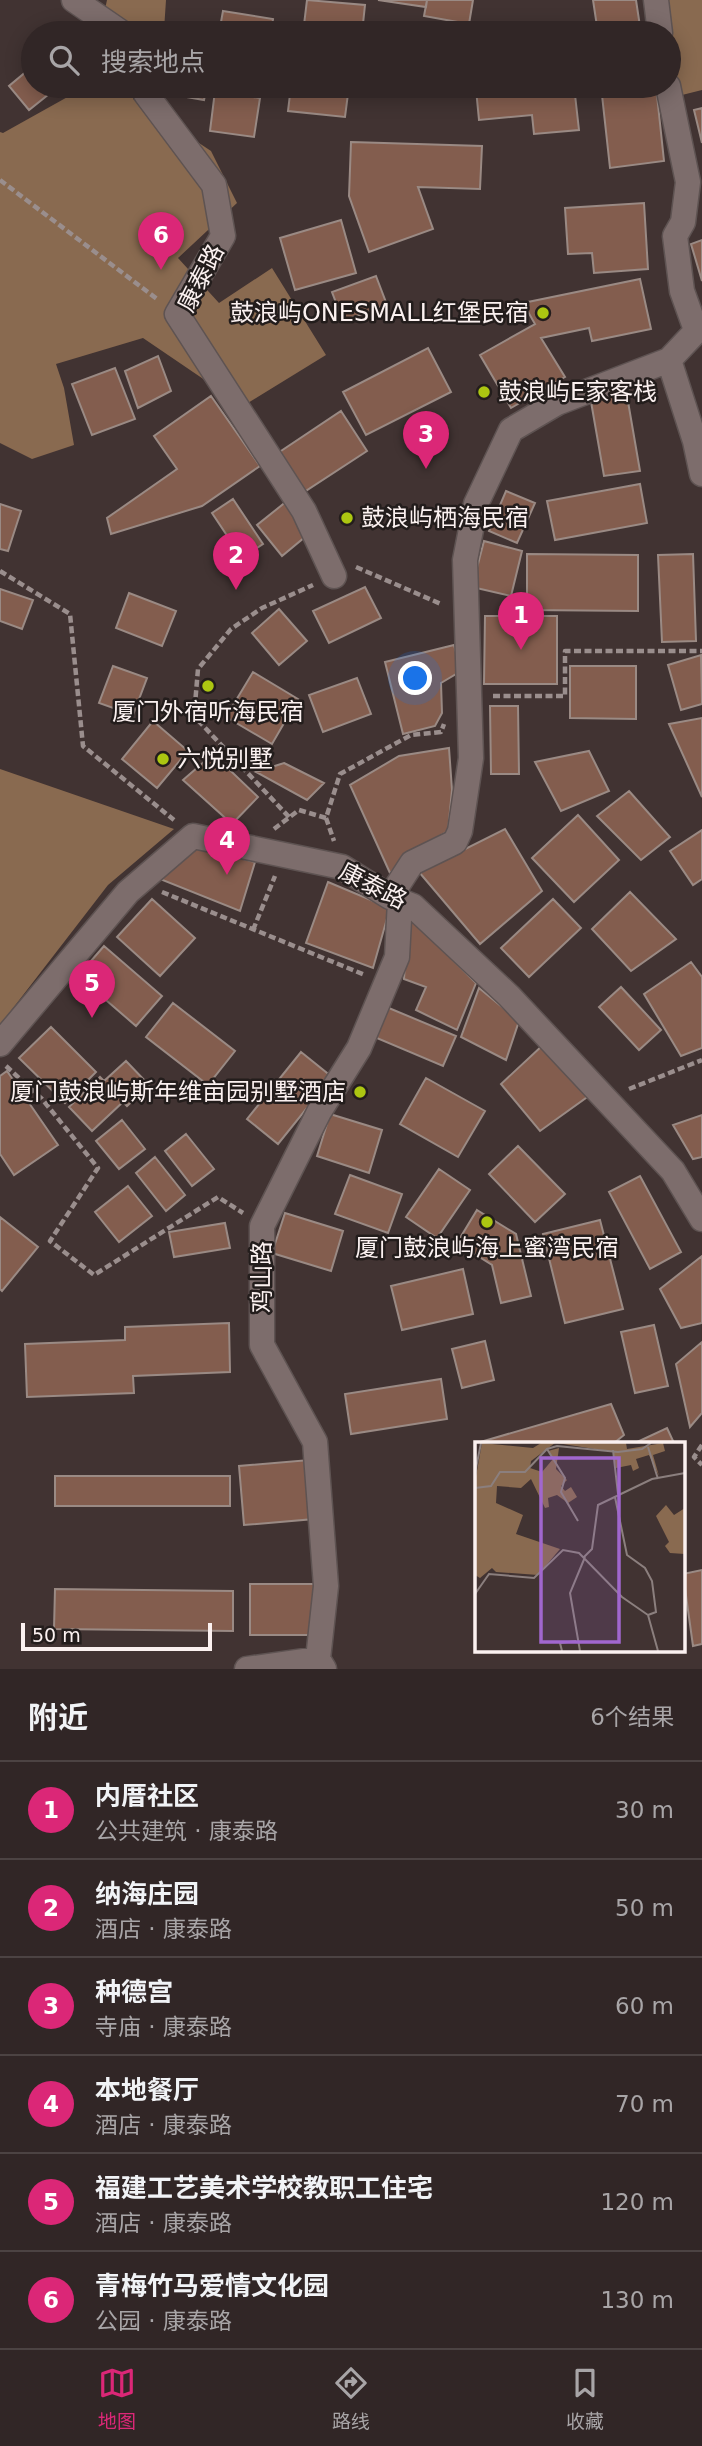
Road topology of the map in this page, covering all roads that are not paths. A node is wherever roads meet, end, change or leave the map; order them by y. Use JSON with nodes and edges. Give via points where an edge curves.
{"nodes":[{"id":1,"x":74,"y":0,"type":"edge"},
{"id":2,"x":656,"y":0,"type":"edge"},
{"id":3,"x":105,"y":21,"type":"edge"},
{"id":4,"x":659,"y":21,"type":"edge"},
{"id":5,"x":149,"y":98,"type":"edge"},
{"id":6,"x":670,"y":98,"type":"edge"},
{"id":7,"x":699,"y":328,"type":"edge"},
{"id":8,"x":668,"y":360,"type":"junction"},
{"id":9,"x":702,"y":474,"type":"edge"},
{"id":10,"x":334,"y":576,"type":"road end"},
{"id":11,"x":395,"y":899,"type":"junction"},
{"id":12,"x":0,"y":1044,"type":"edge"},
{"id":13,"x":702,"y":1219,"type":"edge"},
{"id":14,"x":321,"y":1664,"type":"edge"},
{"id":15,"x":247,"y":1669,"type":"edge"}],
"edges":[{"from":1,"to":3,"type":"street"},
{"from":2,"to":4,"type":"street"},
{"from":5,"to":10,"type":"street","name":"康泰路","via":[[214,184],[223,236],[177,314],[304,511]]},
{"from":6,"to":7,"type":"street","via":[[688,182],[683,222],[675,236],[682,291]]},
{"from":7,"to":8,"type":"street"},
{"from":8,"to":9,"type":"street"},
{"from":8,"to":11,"type":"street","via":[[557,403],[511,430],[476,504],[465,560],[471,758],[460,831],[455,842],[412,863]]},
{"from":11,"to":12,"type":"street","name":"康泰路","via":[[342,867],[193,836],[128,892]]},
{"from":11,"to":13,"type":"street","name":"康泰路","via":[[412,906],[509,996],[673,1171]]},
{"from":11,"to":14,"type":"street","name":"鸡山路","via":[[397,957],[359,1048],[320,1112],[262,1226],[262,1345],[315,1442],[326,1586]]},
{"from":14,"to":15,"type":"street"}]}
